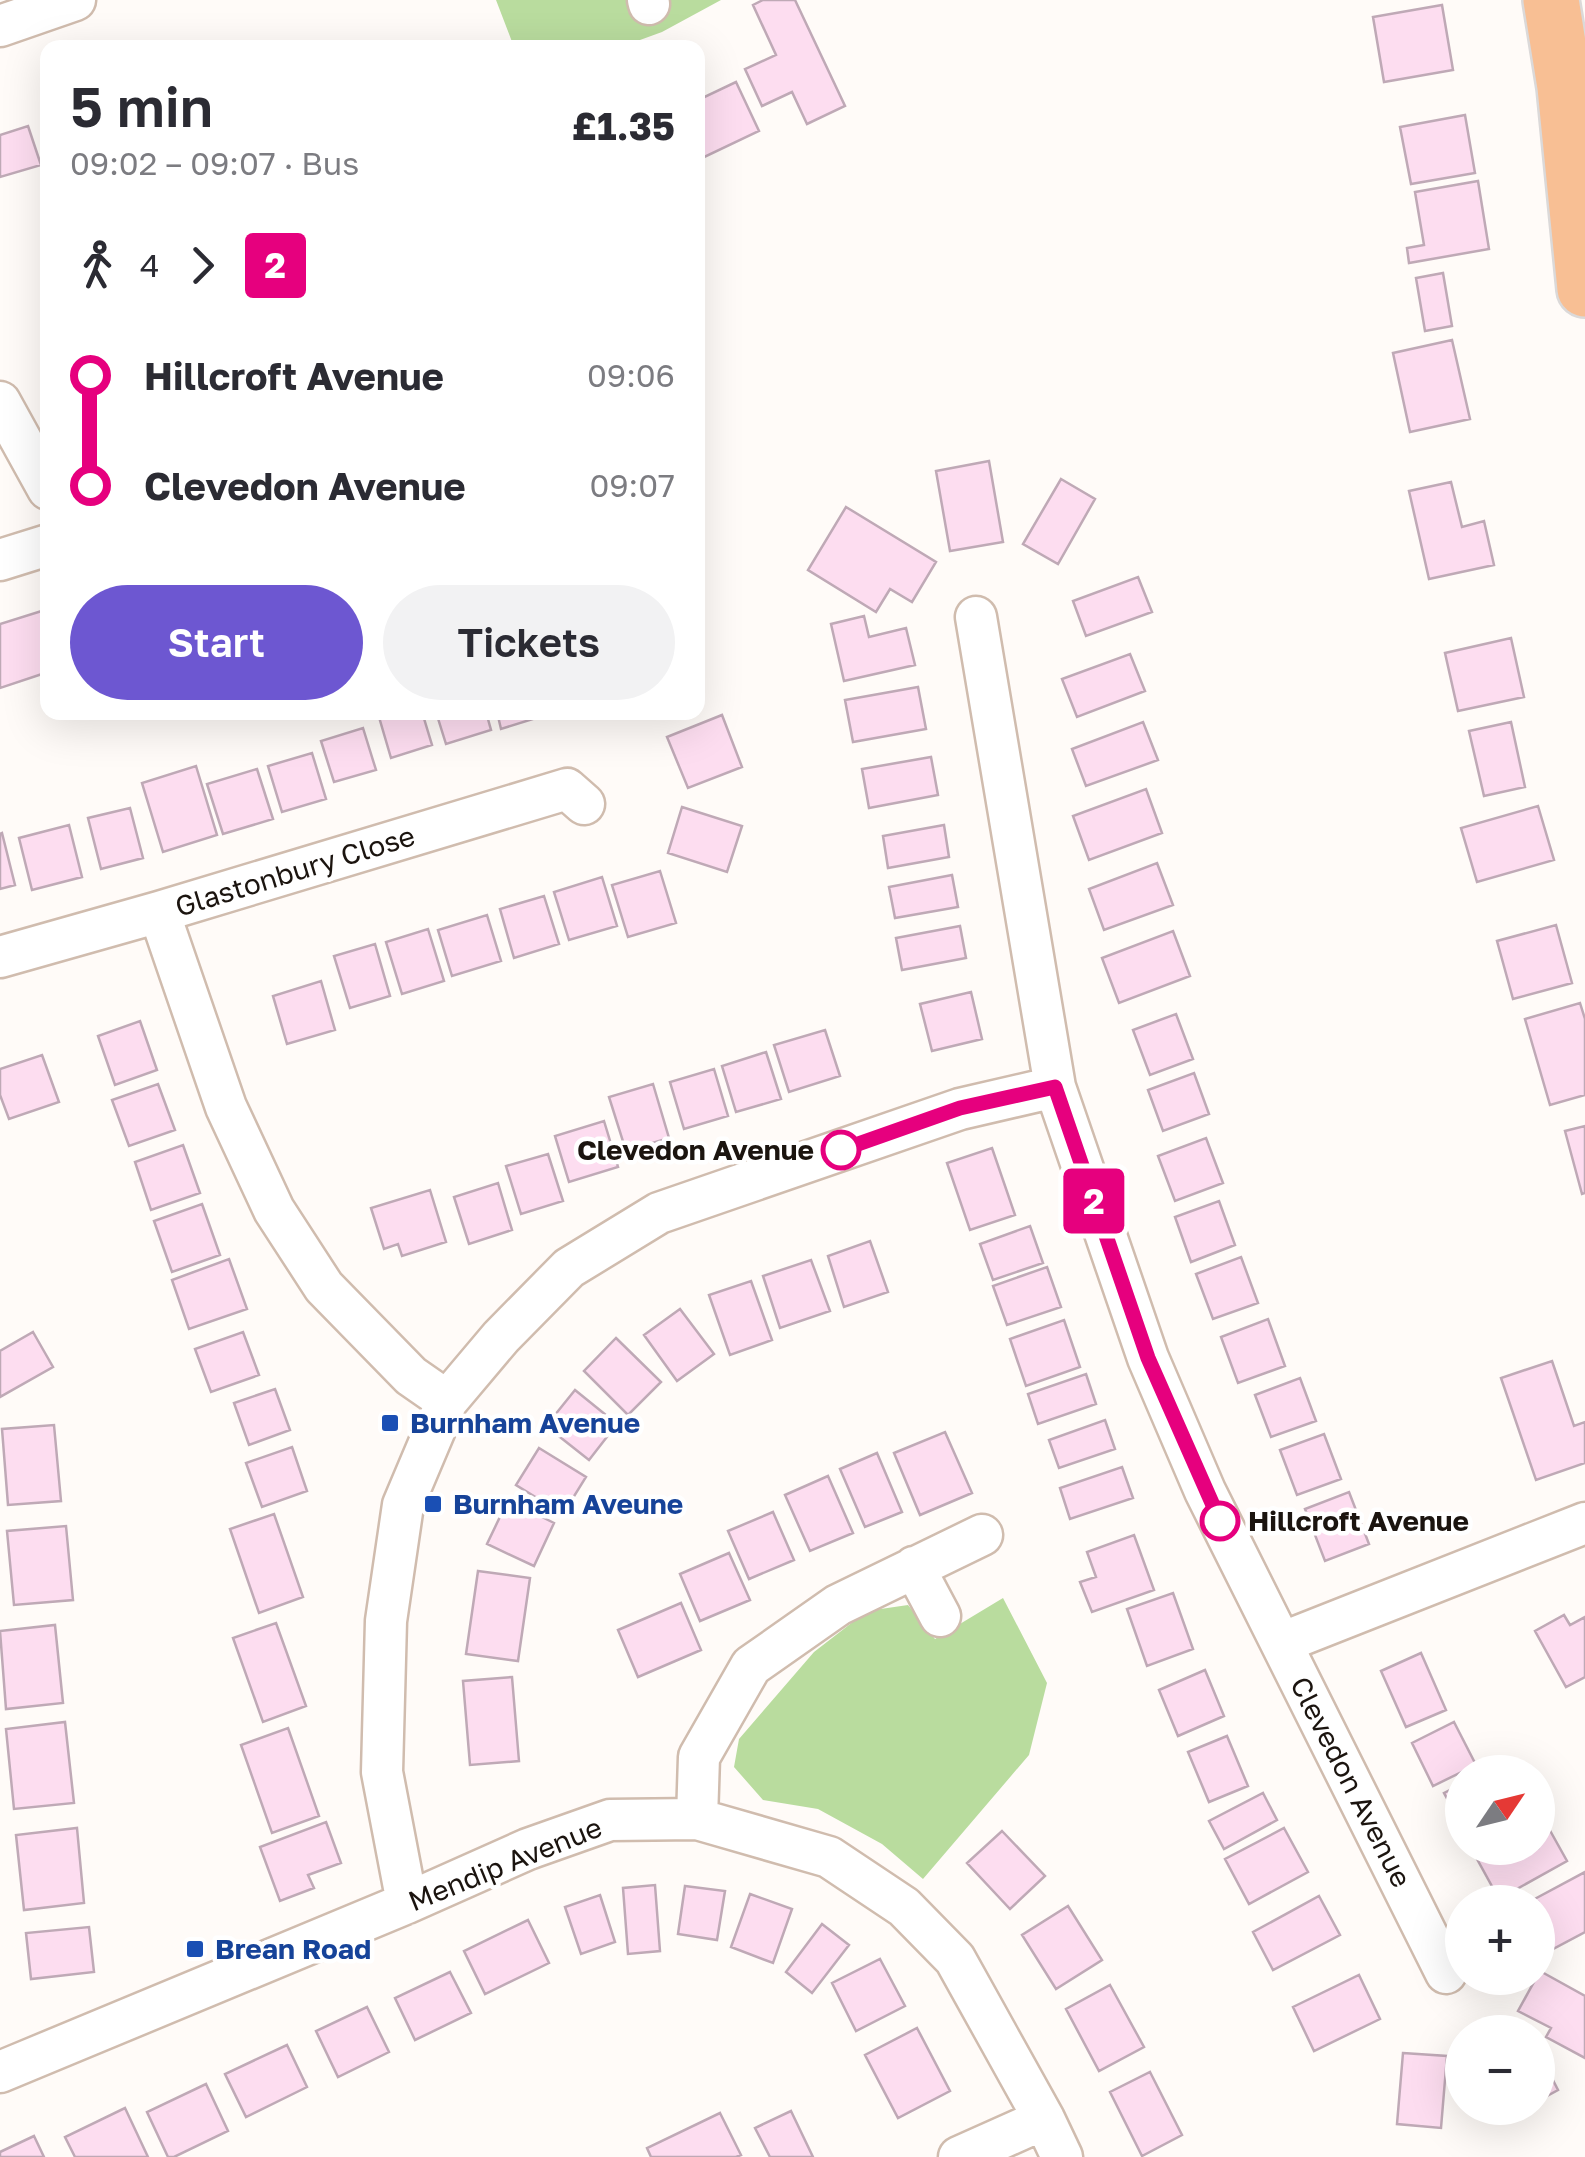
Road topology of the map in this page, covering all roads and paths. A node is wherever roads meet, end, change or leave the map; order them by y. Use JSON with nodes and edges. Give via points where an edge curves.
{"nodes":[{"id":1,"x":75,"y":0,"type":"edge"},
{"id":2,"x":1551,"y":0,"type":"edge"},
{"id":3,"x":0,"y":26,"type":"edge"},
{"id":4,"x":1585,"y":289,"type":"edge"},
{"id":5,"x":0,"y":402,"type":"edge"},
{"id":6,"x":40,"y":474,"type":"edge"},
{"id":7,"x":40,"y":547,"type":"edge"},
{"id":8,"x":0,"y":560,"type":"edge"},
{"id":9,"x":976,"y":617,"type":"dead end"},
{"id":10,"x":584,"y":804,"type":"dead end"},
{"id":11,"x":158,"y":912,"type":"junction"},
{"id":12,"x":0,"y":957,"type":"edge"},
{"id":13,"x":1055,"y":1087,"type":"junction"},
{"id":14,"x":447,"y":1401,"type":"junction"},
{"id":15,"x":1585,"y":1523,"type":"edge"},
{"id":16,"x":982,"y":1534,"type":"dead end"},
{"id":17,"x":914,"y":1567,"type":"junction"},
{"id":18,"x":940,"y":1616,"type":"dead end"},
{"id":19,"x":1281,"y":1643,"type":"junction"},
{"id":20,"x":697,"y":1819,"type":"junction"},
{"id":21,"x":407,"y":1904,"type":"junction"},
{"id":22,"x":1445,"y":1971,"type":"edge"},
{"id":23,"x":0,"y":2072,"type":"edge"},
{"id":24,"x":1044,"y":2118,"type":"junction"},
{"id":25,"x":959,"y":2157,"type":"edge"},
{"id":26,"x":1062,"y":2157,"type":"edge"}],
"edges":[{"from":1,"to":3,"type":"street"},
{"from":2,"to":4,"type":"highway"},
{"from":5,"to":6,"type":"street"},
{"from":7,"to":8,"type":"street"},
{"from":9,"to":13,"type":"street","name":"Clevedon Avenue"},
{"from":10,"to":11,"type":"street","name":"Glastonbury Close","via":[[567,789]]},
{"from":11,"to":12,"type":"street","name":"Glastonbury Close"},
{"from":11,"to":14,"type":"street","via":[[226,1107],[274,1210],[324,1288],[411,1376]]},
{"from":13,"to":14,"type":"street","via":[[960,1108],[660,1213],[569,1268]]},
{"from":13,"to":19,"type":"street","name":"Clevedon Avenue","via":[[1148,1358]]},
{"from":14,"to":21,"type":"street","via":[[403,1505],[386,1621],[382,1772]]},
{"from":15,"to":19,"type":"street"},
{"from":16,"to":17,"type":"street"},
{"from":17,"to":18,"type":"street"},
{"from":17,"to":20,"type":"street","via":[[838,1605],[751,1666],[699,1758]]},
{"from":19,"to":22,"type":"street","name":"Clevedon Avenue"},
{"from":20,"to":21,"type":"street","name":"Mendip Avenue","via":[[610,1820]]},
{"from":20,"to":24,"type":"street","name":"Mendip Avenue","via":[[829,1858],[904,1907],[955,1960]]},
{"from":21,"to":23,"type":"street","name":"Mendip Avenue"},
{"from":24,"to":25,"type":"street"},
{"from":24,"to":26,"type":"street","name":"Mendip Avenue"}]}
